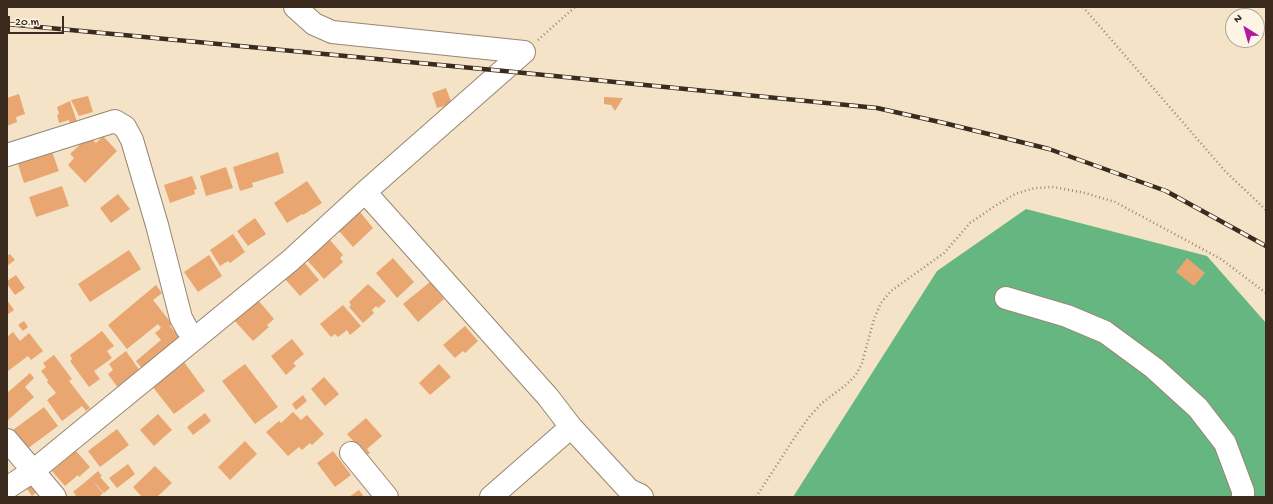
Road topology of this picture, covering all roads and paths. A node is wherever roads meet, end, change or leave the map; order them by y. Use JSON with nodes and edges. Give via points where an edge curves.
{"nodes":[{"id":1,"x":295,"y":7,"type":"edge"},
{"id":2,"x":575,"y":7,"type":"edge"},
{"id":3,"x":1083,"y":7,"type":"edge"},
{"id":4,"x":524,"y":52,"type":"junction"},
{"id":5,"x":7,"y":155,"type":"edge"},
{"id":6,"x":365,"y":192,"type":"junction"},
{"id":7,"x":1266,"y":210,"type":"edge"},
{"id":8,"x":1266,"y":292,"type":"edge"},
{"id":9,"x":1006,"y":298,"type":"dead end"},
{"id":10,"x":196,"y":338,"type":"junction"},
{"id":11,"x":571,"y":427,"type":"junction"},
{"id":12,"x":7,"y":440,"type":"edge"},
{"id":13,"x":351,"y":453,"type":"dead end"},
{"id":14,"x":33,"y":471,"type":"junction"},
{"id":15,"x":7,"y":488,"type":"edge"},
{"id":16,"x":55,"y":497,"type":"edge"},
{"id":17,"x":387,"y":497,"type":"edge"},
{"id":18,"x":491,"y":497,"type":"edge"},
{"id":19,"x":642,"y":497,"type":"edge"},
{"id":20,"x":756,"y":497,"type":"edge"},
{"id":21,"x":1243,"y":497,"type":"edge"}],
"edges":[{"from":1,"to":4,"type":"street","via":[[314,24],[332,32]]},
{"from":2,"to":4,"type":"path"},
{"from":3,"to":7,"type":"path","via":[[1225,171]]},
{"from":4,"to":6,"type":"street"},
{"from":5,"to":10,"type":"street","via":[[115,121],[125,127],[132,140],[157,225],[180,318]]},
{"from":6,"to":10,"type":"street","via":[[291,260]]},
{"from":6,"to":11,"type":"street","via":[[548,397]]},
{"from":8,"to":20,"type":"path","via":[[1220,259],[1114,202],[1054,187],[1035,188],[1015,194],[970,223],[944,254],[891,291],[881,303],[874,319],[856,375],[810,416]]},
{"from":9,"to":21,"type":"street","via":[[1067,316],[1105,332],[1154,368],[1198,408],[1225,443]]},
{"from":10,"to":14,"type":"street"},
{"from":11,"to":18,"type":"street"},
{"from":11,"to":19,"type":"street","via":[[629,490]]},
{"from":12,"to":14,"type":"street"},
{"from":13,"to":17,"type":"street"},
{"from":14,"to":15,"type":"street"},
{"from":14,"to":16,"type":"street"}]}
